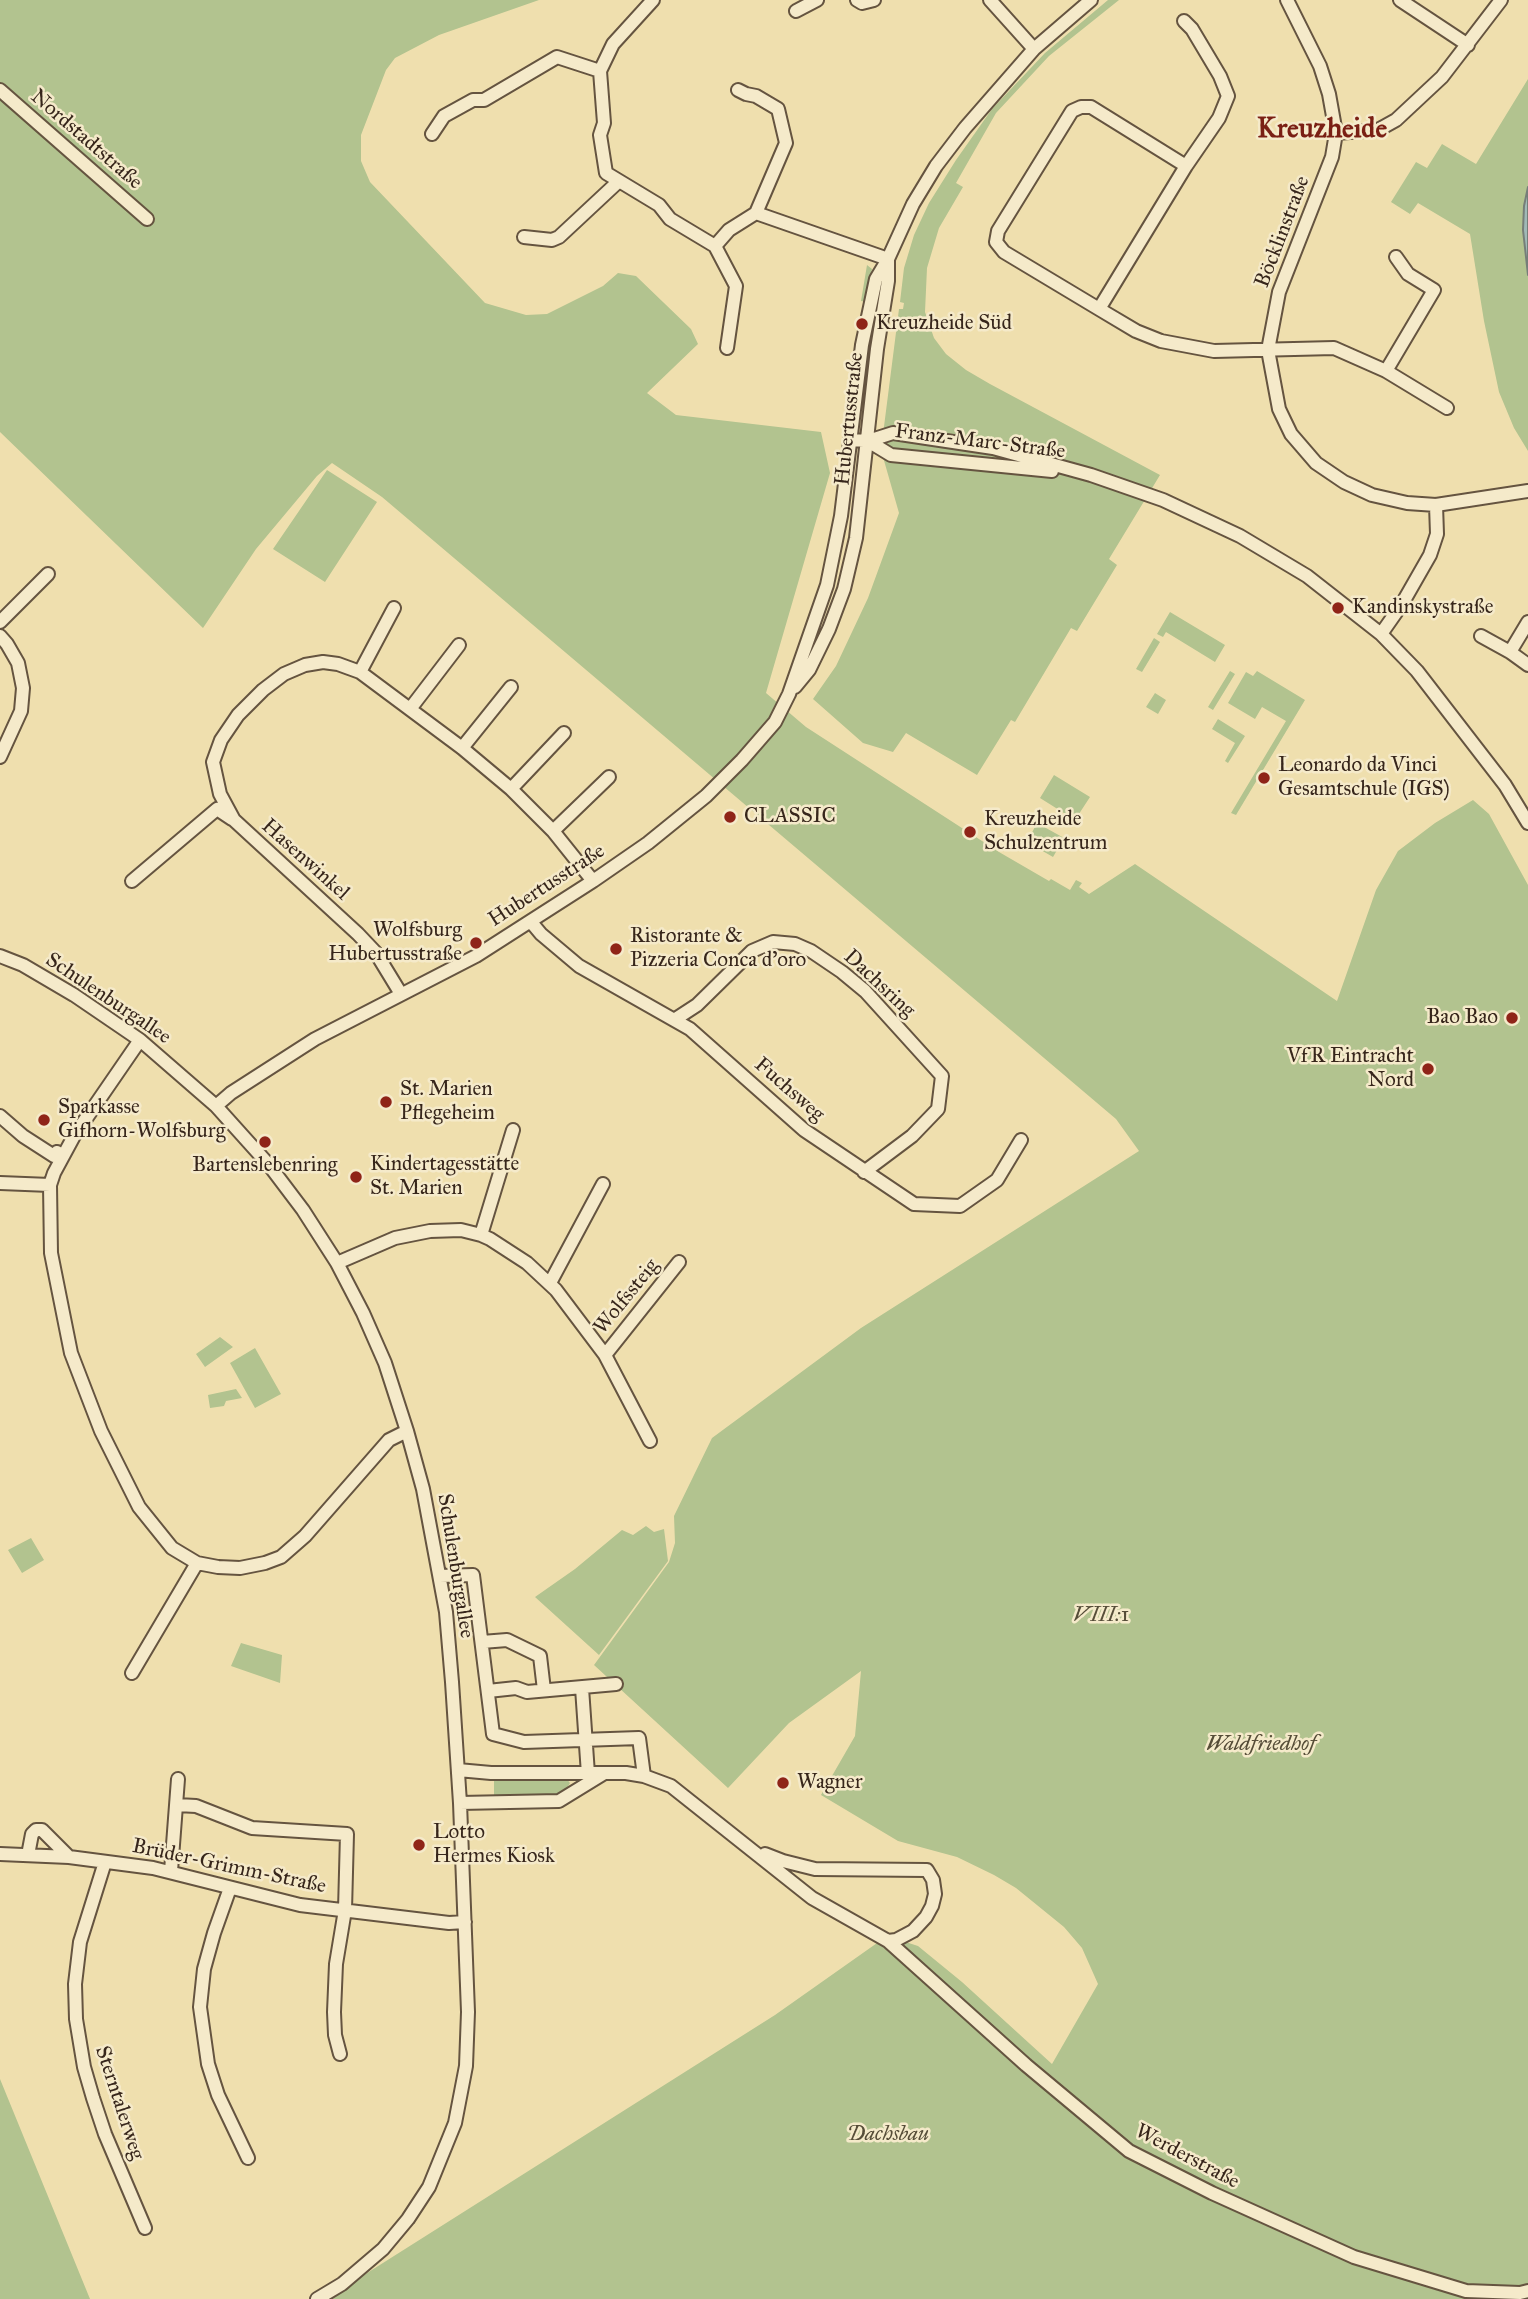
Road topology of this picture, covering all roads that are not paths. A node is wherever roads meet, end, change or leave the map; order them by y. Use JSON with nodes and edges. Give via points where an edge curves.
{"nodes":[{"id":1,"x":653,"y":0,"type":"edge"},
{"id":2,"x":817,"y":0,"type":"edge"},
{"id":3,"x":857,"y":0,"type":"edge"},
{"id":4,"x":874,"y":0,"type":"edge"},
{"id":5,"x":990,"y":0,"type":"edge"},
{"id":6,"x":1091,"y":0,"type":"edge"},
{"id":7,"x":1287,"y":0,"type":"edge"},
{"id":8,"x":1401,"y":0,"type":"edge"},
{"id":9,"x":1501,"y":0,"type":"edge"},
{"id":10,"x":796,"y":11,"type":"dead end"},
{"id":11,"x":1184,"y":22,"type":"dead end"},
{"id":12,"x":1468,"y":45,"type":"junction"},
{"id":13,"x":1034,"y":48,"type":"junction"},
{"id":14,"x":600,"y":71,"type":"junction"},
{"id":15,"x":0,"y":90,"type":"edge"},
{"id":16,"x":738,"y":90,"type":"dead end"},
{"id":17,"x":1336,"y":133,"type":"junction"},
{"id":18,"x":432,"y":134,"type":"dead end"},
{"id":19,"x":1186,"y":166,"type":"junction"},
{"id":20,"x":619,"y":181,"type":"junction"},
{"id":21,"x":756,"y":212,"type":"junction"},
{"id":22,"x":147,"y":219,"type":"dead end"},
{"id":23,"x":524,"y":237,"type":"dead end"},
{"id":24,"x":715,"y":246,"type":"junction"},
{"id":25,"x":1396,"y":257,"type":"dead end"},
{"id":26,"x":888,"y":259,"type":"junction"},
{"id":27,"x":1099,"y":309,"type":"junction"},
{"id":28,"x":727,"y":348,"type":"dead end"},
{"id":29,"x":1268,"y":350,"type":"junction"},
{"id":30,"x":1386,"y":371,"type":"junction"},
{"id":31,"x":1447,"y":408,"type":"dead end"},
{"id":32,"x":851,"y":440,"type":"junction"},
{"id":33,"x":868,"y":441,"type":"junction"},
{"id":34,"x":1091,"y":475,"type":"junction"},
{"id":35,"x":1528,"y":491,"type":"edge"},
{"id":36,"x":1436,"y":505,"type":"junction"},
{"id":37,"x":48,"y":575,"type":"dead end"},
{"id":38,"x":394,"y":608,"type":"dead end"},
{"id":39,"x":0,"y":622,"type":"edge"},
{"id":40,"x":1528,"y":622,"type":"edge"},
{"id":41,"x":1381,"y":634,"type":"junction"},
{"id":42,"x":0,"y":636,"type":"edge"},
{"id":43,"x":1480,"y":636,"type":"dead end"},
{"id":44,"x":459,"y":645,"type":"dead end"},
{"id":45,"x":1510,"y":652,"type":"junction"},
{"id":46,"x":1528,"y":666,"type":"edge"},
{"id":47,"x":360,"y":672,"type":"junction"},
{"id":48,"x":511,"y":687,"type":"dead end"},
{"id":49,"x":789,"y":694,"type":"junction"},
{"id":50,"x":410,"y":709,"type":"junction"},
{"id":51,"x":564,"y":733,"type":"dead end"},
{"id":52,"x":462,"y":748,"type":"junction"},
{"id":53,"x":0,"y":757,"type":"edge"},
{"id":54,"x":609,"y":777,"type":"dead end"},
{"id":55,"x":511,"y":789,"type":"junction"},
{"id":56,"x":234,"y":820,"type":"junction"},
{"id":57,"x":1528,"y":823,"type":"edge"},
{"id":58,"x":553,"y":831,"type":"junction"},
{"id":59,"x":132,"y":881,"type":"dead end"},
{"id":60,"x":593,"y":881,"type":"junction"},
{"id":61,"x":531,"y":922,"type":"junction"},
{"id":62,"x":0,"y":956,"type":"edge"},
{"id":63,"x":401,"y":993,"type":"junction"},
{"id":64,"x":674,"y":1020,"type":"junction"},
{"id":65,"x":140,"y":1040,"type":"junction"},
{"id":66,"x":216,"y":1106,"type":"junction"},
{"id":67,"x":0,"y":1116,"type":"edge"},
{"id":68,"x":513,"y":1130,"type":"dead end"},
{"id":69,"x":1021,"y":1140,"type":"dead end"},
{"id":70,"x":62,"y":1156,"type":"junction"},
{"id":71,"x":864,"y":1172,"type":"junction"},
{"id":72,"x":0,"y":1183,"type":"edge"},
{"id":73,"x":603,"y":1184,"type":"dead end"},
{"id":74,"x":50,"y":1185,"type":"junction"},
{"id":75,"x":481,"y":1235,"type":"junction"},
{"id":76,"x":679,"y":1262,"type":"dead end"},
{"id":77,"x":337,"y":1263,"type":"junction"},
{"id":78,"x":550,"y":1283,"type":"junction"},
{"id":79,"x":605,"y":1355,"type":"junction"},
{"id":80,"x":407,"y":1431,"type":"junction"},
{"id":81,"x":650,"y":1441,"type":"dead end"},
{"id":82,"x":197,"y":1563,"type":"junction"},
{"id":83,"x":440,"y":1576,"type":"junction"},
{"id":84,"x":482,"y":1642,"type":"junction"},
{"id":85,"x":132,"y":1673,"type":"dead end"},
{"id":86,"x":616,"y":1684,"type":"dead end"},
{"id":87,"x":582,"y":1688,"type":"junction"},
{"id":88,"x":488,"y":1690,"type":"junction"},
{"id":89,"x":544,"y":1690,"type":"junction"},
{"id":90,"x":587,"y":1741,"type":"junction"},
{"id":91,"x":458,"y":1770,"type":"junction"},
{"id":92,"x":604,"y":1773,"type":"junction"},
{"id":93,"x":588,"y":1774,"type":"junction"},
{"id":94,"x":644,"y":1776,"type":"junction"},
{"id":95,"x":178,"y":1779,"type":"dead end"},
{"id":96,"x":460,"y":1803,"type":"junction"},
{"id":97,"x":177,"y":1805,"type":"junction"},
{"id":98,"x":754,"y":1850,"type":"junction"},
{"id":99,"x":0,"y":1854,"type":"edge"},
{"id":100,"x":28,"y":1855,"type":"junction"},
{"id":101,"x":69,"y":1857,"type":"junction"},
{"id":102,"x":105,"y":1863,"type":"junction"},
{"id":103,"x":172,"y":1871,"type":"junction"},
{"id":104,"x":230,"y":1888,"type":"junction"},
{"id":105,"x":345,"y":1910,"type":"junction"},
{"id":106,"x":465,"y":1923,"type":"junction"},
{"id":107,"x":888,"y":1941,"type":"junction"},
{"id":108,"x":340,"y":2054,"type":"dead end"},
{"id":109,"x":248,"y":2158,"type":"dead end"},
{"id":110,"x":145,"y":2228,"type":"dead end"},
{"id":111,"x":1528,"y":2291,"type":"edge"},
{"id":112,"x":317,"y":2299,"type":"edge"}],
"edges":[{"from":1,"to":14,"type":"street","via":[[612,44]]},
{"from":2,"to":10,"type":"street"},
{"from":3,"to":4,"type":"street"},
{"from":5,"to":13,"type":"street"},
{"from":6,"to":13,"type":"street","name":"Hubertusstraße"},
{"from":7,"to":17,"type":"street","name":"Böcklinstraße","via":[[1320,66]]},
{"from":8,"to":12,"type":"street"},
{"from":9,"to":12,"type":"street"},
{"from":11,"to":19,"type":"street","via":[[1228,96],[1219,118]]},
{"from":12,"to":17,"type":"street","via":[[1396,120],[1378,130]]},
{"from":13,"to":26,"type":"street","name":"Hubertusstraße","via":[[936,166]]},
{"from":14,"to":18,"type":"street","via":[[557,57],[491,97],[473,100],[444,116]]},
{"from":14,"to":20,"type":"street","via":[[604,123],[600,135],[606,173]]},
{"from":15,"to":22,"type":"street","name":"Nordstadtstraße"},
{"from":16,"to":21,"type":"street","via":[[778,109],[786,143]]},
{"from":17,"to":29,"type":"street","name":"Böcklinstraße","via":[[1332,158],[1279,292]]},
{"from":19,"to":27,"type":"street"},
{"from":19,"to":27,"type":"street","via":[[1091,107],[1081,107],[1072,111],[998,231],[996,242],[1004,251]]},
{"from":20,"to":23,"type":"street","via":[[559,237]]},
{"from":20,"to":24,"type":"street"},
{"from":21,"to":24,"type":"street"},
{"from":21,"to":26,"type":"street"},
{"from":24,"to":28,"type":"street","via":[[737,286]]},
{"from":25,"to":30,"type":"street","via":[[1408,274],[1434,290]]},
{"from":26,"to":32,"type":"street","name":"Hubertusstraße","via":[[876,279],[862,345]]},
{"from":26,"to":33,"type":"street","name":"Hubertusstraße"},
{"from":27,"to":29,"type":"street","via":[[1136,331],[1172,344],[1214,351]]},
{"from":29,"to":30,"type":"street","via":[[1334,348]]},
{"from":29,"to":36,"type":"street","name":"Böcklinstraße","via":[[1279,409],[1291,434],[1316,463],[1372,495]]},
{"from":30,"to":31,"type":"street"},
{"from":32,"to":33,"type":"street","name":"Franz-Marc-Straße"},
{"from":32,"to":49,"type":"street","name":"Hubertusstraße","via":[[827,585]]},
{"from":33,"to":34,"type":"street","name":"Franz-Marc-Straße","via":[[891,455]]},
{"from":33,"to":34,"type":"street","name":"Franz-Marc-Straße","via":[[892,433],[993,448]]},
{"from":33,"to":49,"type":"street","name":"Hubertusstraße","via":[[856,538],[844,589],[809,670]]},
{"from":34,"to":41,"type":"street","name":"Franz-Marc-Straße","via":[[1163,500],[1240,536],[1307,576]]},
{"from":35,"to":36,"type":"street","name":"Böcklinstraße"},
{"from":36,"to":41,"type":"street","via":[[1437,534],[1430,555]]},
{"from":37,"to":39,"type":"street"},
{"from":38,"to":47,"type":"street"},
{"from":40,"to":45,"type":"street"},
{"from":41,"to":57,"type":"street","name":"Franz-Marc-Straße","via":[[1417,671],[1505,785]]},
{"from":42,"to":53,"type":"street","via":[[18,663],[23,688],[22,711]]},
{"from":43,"to":45,"type":"street"},
{"from":44,"to":50,"type":"street"},
{"from":45,"to":46,"type":"street"},
{"from":47,"to":50,"type":"street","name":"Hasenwinkel"},
{"from":47,"to":56,"type":"street","name":"Hasenwinkel","via":[[323,662],[305,665],[284,674],[239,715],[221,740],[213,762],[220,794]]},
{"from":48,"to":52,"type":"street"},
{"from":49,"to":60,"type":"street","name":"Hubertusstraße","via":[[775,722],[706,796]]},
{"from":50,"to":52,"type":"street","name":"Hasenwinkel"},
{"from":51,"to":55,"type":"street"},
{"from":52,"to":55,"type":"street","name":"Hasenwinkel"},
{"from":54,"to":58,"type":"street"},
{"from":55,"to":58,"type":"street","name":"Hasenwinkel"},
{"from":56,"to":59,"type":"street","name":"Hasenwinkel","via":[[217,809]]},
{"from":56,"to":63,"type":"street","name":"Hasenwinkel","via":[[358,934]]},
{"from":58,"to":60,"type":"street","name":"Hasenwinkel"},
{"from":60,"to":61,"type":"street","name":"Hubertusstraße"},
{"from":61,"to":63,"type":"street","name":"Hubertusstraße"},
{"from":61,"to":64,"type":"street","name":"Fuchsweg","via":[[579,966]]},
{"from":62,"to":65,"type":"street","name":"Schulenburgallee","via":[[74,995]]},
{"from":63,"to":66,"type":"street","name":"Hubertusstraße","via":[[315,1039]]},
{"from":64,"to":71,"type":"street","name":"Fuchsweg","via":[[804,1130]]},
{"from":64,"to":71,"type":"street","name":"Dachsring","via":[[698,1005],[752,951],[773,942],[795,944],[842,972],[942,1076],[938,1109],[912,1136]]},
{"from":65,"to":66,"type":"street","name":"Schulenburgallee"},
{"from":65,"to":70,"type":"street"},
{"from":66,"to":77,"type":"street","name":"Schulenburgallee","via":[[269,1165]]},
{"from":67,"to":70,"type":"street","via":[[23,1136],[54,1156],[57,1152]]},
{"from":68,"to":75,"type":"street"},
{"from":69,"to":71,"type":"street","name":"Fuchsweg","via":[[997,1180],[960,1206],[914,1204]]},
{"from":70,"to":74,"type":"street"},
{"from":72,"to":74,"type":"street"},
{"from":73,"to":78,"type":"street"},
{"from":74,"to":82,"type":"street","via":[[51,1253],[63,1317],[71,1353],[101,1431],[139,1507],[172,1548]]},
{"from":75,"to":77,"type":"street","name":"Wolfssteig","via":[[430,1231],[395,1238]]},
{"from":75,"to":78,"type":"street","name":"Wolfssteig","via":[[506,1248]]},
{"from":76,"to":79,"type":"street","name":"Wolfssteig"},
{"from":77,"to":80,"type":"street","name":"Schulenburgallee","via":[[385,1363]]},
{"from":78,"to":79,"type":"street","name":"Wolfssteig"},
{"from":79,"to":81,"type":"street","name":"Wolfssteig"},
{"from":80,"to":82,"type":"street","via":[[389,1440],[281,1557],[240,1567]]},
{"from":80,"to":83,"type":"street","name":"Schulenburgallee"},
{"from":82,"to":85,"type":"street"},
{"from":83,"to":84,"type":"street","via":[[474,1575]]},
{"from":83,"to":91,"type":"street","name":"Schulenburgallee"},
{"from":84,"to":88,"type":"street"},
{"from":84,"to":89,"type":"street","via":[[507,1640],[540,1656]]},
{"from":86,"to":87,"type":"street"},
{"from":87,"to":89,"type":"street"},
{"from":87,"to":90,"type":"street"},
{"from":88,"to":89,"type":"street"},
{"from":88,"to":90,"type":"street","via":[[493,1734],[524,1742]]},
{"from":90,"to":93,"type":"street"},
{"from":90,"to":94,"type":"street","via":[[639,1738]]},
{"from":91,"to":93,"type":"street","name":"Werderstraße"},
{"from":91,"to":96,"type":"street","name":"Schulenburgallee"},
{"from":92,"to":93,"type":"street","name":"Werderstraße"},
{"from":92,"to":94,"type":"street","name":"Werderstraße"},
{"from":92,"to":96,"type":"street","via":[[559,1801]]},
{"from":94,"to":98,"type":"street","name":"Werderstraße","via":[[671,1786]]},
{"from":95,"to":97,"type":"street"},
{"from":96,"to":106,"type":"street","name":"Schulenburgallee"},
{"from":97,"to":103,"type":"street"},
{"from":97,"to":105,"type":"street","via":[[196,1806],[252,1828],[347,1834]]},
{"from":98,"to":107,"type":"street","name":"Werderstraße","via":[[812,1898]]},
{"from":98,"to":107,"type":"street","name":"Werderstraße","via":[[816,1869],[927,1870],[935,1894],[926,1917],[913,1931]]},
{"from":99,"to":100,"type":"street","name":"Brüder-Grimm-Straße"},
{"from":100,"to":101,"type":"street","name":"Brüder-Grimm-Straße"},
{"from":100,"to":101,"type":"street","via":[[32,1834],[42,1830]]},
{"from":101,"to":102,"type":"street","name":"Brüder-Grimm-Straße"},
{"from":102,"to":103,"type":"street","name":"Brüder-Grimm-Straße"},
{"from":102,"to":110,"type":"street","name":"Sterntalerweg","via":[[80,1942],[76,2019],[83,2067],[97,2110]]},
{"from":103,"to":104,"type":"street","name":"Brüder-Grimm-Straße"},
{"from":104,"to":105,"type":"street","name":"Brüder-Grimm-Straße","via":[[300,1905]]},
{"from":104,"to":109,"type":"street","via":[[204,1969],[200,2007],[208,2064]]},
{"from":105,"to":106,"type":"street","name":"Brüder-Grimm-Straße"},
{"from":105,"to":108,"type":"street","via":[[334,2012]]},
{"from":106,"to":112,"type":"street","name":"Schulenburgallee","via":[[466,2066],[455,2123],[442,2158],[429,2188],[383,2249]]},
{"from":107,"to":111,"type":"street","name":"Werderstraße","via":[[1129,2151],[1354,2257],[1466,2291]]}]}
